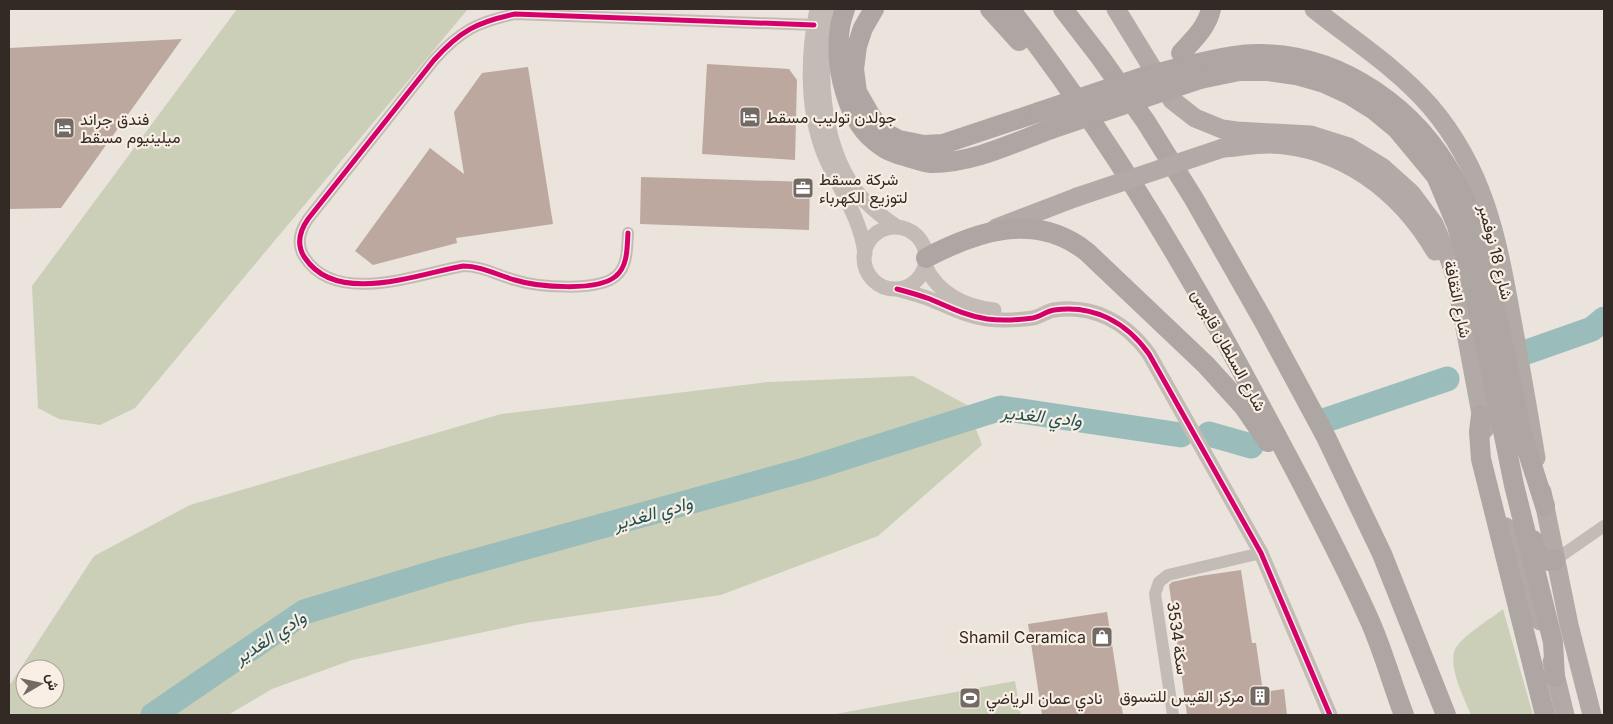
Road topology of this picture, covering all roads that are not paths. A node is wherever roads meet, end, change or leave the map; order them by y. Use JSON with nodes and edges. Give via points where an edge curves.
{"nodes":[{"id":1,"x":817,"y":9,"type":"edge"},
{"id":2,"x":830,"y":9,"type":"edge"},
{"id":3,"x":845,"y":9,"type":"edge"},
{"id":4,"x":874,"y":9,"type":"edge"},
{"id":5,"x":990,"y":9,"type":"edge"},
{"id":6,"x":1010,"y":9,"type":"edge"},
{"id":7,"x":1063,"y":9,"type":"edge"},
{"id":8,"x":1116,"y":9,"type":"edge"},
{"id":9,"x":1211,"y":9,"type":"edge"},
{"id":10,"x":1314,"y":9,"type":"edge"},
{"id":11,"x":814,"y":25,"type":"junction"},
{"id":12,"x":1192,"y":65,"type":"junction"},
{"id":13,"x":1117,"y":161,"type":"junction"},
{"id":14,"x":897,"y":227,"type":"junction"},
{"id":15,"x":628,"y":232,"type":"dead end"},
{"id":16,"x":983,"y":233,"type":"junction"},
{"id":17,"x":865,"y":254,"type":"junction"},
{"id":18,"x":925,"y":262,"type":"junction"},
{"id":19,"x":897,"y":288,"type":"junction"},
{"id":20,"x":1045,"y":312,"type":"junction"},
{"id":21,"x":1465,"y":333,"type":"junction"},
{"id":22,"x":1481,"y":415,"type":"junction"},
{"id":23,"x":1292,"y":465,"type":"junction"},
{"id":24,"x":1514,"y":485,"type":"junction"},
{"id":25,"x":1545,"y":506,"type":"junction"},
{"id":26,"x":1604,"y":526,"type":"edge"},
{"id":27,"x":1261,"y":553,"type":"junction"},
{"id":28,"x":1556,"y":560,"type":"junction"},
{"id":29,"x":1556,"y":677,"type":"junction"},
{"id":30,"x":1173,"y":715,"type":"edge"},
{"id":31,"x":1330,"y":715,"type":"edge"},
{"id":32,"x":1404,"y":715,"type":"edge"},
{"id":33,"x":1446,"y":715,"type":"edge"},
{"id":34,"x":1545,"y":715,"type":"edge"},
{"id":35,"x":1564,"y":715,"type":"edge"},
{"id":36,"x":1592,"y":715,"type":"edge"}],
"edges":[{"from":1,"to":11,"type":"street"},
{"from":2,"to":14,"type":"street","via":[[824,42],[823,83],[832,138],[843,168],[857,192]]},
{"from":3,"to":12,"type":"highway","bridge":true,"via":[[840,28],[840,65],[845,96],[861,126],[879,145],[898,155],[929,163],[978,156],[1051,129]]},
{"from":4,"to":12,"type":"highway","bridge":true,"via":[[857,46],[854,69],[857,92],[882,131],[899,140],[924,145],[943,144],[1143,77]]},
{"from":5,"to":13,"type":"highway"},
{"from":6,"to":13,"type":"highway","name":"شارع السلطان قابوس"},
{"from":7,"to":33,"type":"highway","via":[[1146,122],[1194,199],[1325,435],[1382,554]]},
{"from":8,"to":21,"type":"main road","name":"شارع الثقافة","via":[[1172,100],[1195,118],[1222,128],[1312,135],[1330,140],[1366,156],[1397,180],[1423,208],[1443,242],[1456,280]]},
{"from":9,"to":12,"type":"highway","via":[[1200,32]]},
{"from":10,"to":25,"type":"main road","name":"شارع 18 نوفمبر","via":[[1415,90],[1444,124],[1464,155],[1500,253]]},
{"from":11,"to":15,"type":"street","via":[[515,14],[469,28],[434,60],[302,227],[299,244],[307,261],[318,272],[342,283],[386,282],[473,266],[515,280],[567,287],[606,283],[617,276],[624,265]]},
{"from":11,"to":17,"type":"street","via":[[810,84],[816,123],[827,161],[859,224]]},
{"from":12,"to":24,"type":"highway","via":[[1268,71],[1324,83],[1374,110],[1397,129],[1436,176],[1457,226],[1470,269]]},
{"from":12,"to":25,"type":"highway","via":[[1233,56],[1262,54],[1318,64],[1370,88],[1394,105],[1429,141],[1458,185],[1481,243],[1522,434]]},
{"from":13,"to":23,"type":"highway","name":"شارع السلطان قابوس","via":[[1229,347]]},
{"from":14,"to":17,"type":"street","via":[[875,234],[866,246]]},
{"from":14,"to":18,"type":"street","via":[[917,237],[925,250]]},
{"from":16,"to":18,"type":"highway","via":[[951,244]]},
{"from":16,"to":21,"type":"main road","bridge":true,"via":[[1077,197],[1223,148],[1254,144],[1302,148],[1336,159],[1368,176],[1395,198],[1437,254],[1452,287]]},
{"from":16,"to":23,"type":"highway","via":[[1034,230],[1060,236],[1078,245],[1206,365],[1270,444]]},
{"from":17,"to":19,"type":"street","via":[[870,276],[882,286]]},
{"from":18,"to":19,"type":"street","via":[[922,273],[912,284]]},
{"from":18,"to":20,"type":"street","via":[[941,290],[967,304],[1001,311]]},
{"from":19,"to":20,"type":"street","via":[[956,311],[987,319],[1034,318]]},
{"from":20,"to":27,"type":"street","via":[[1067,309],[1101,314],[1123,326],[1142,344]]},
{"from":21,"to":22,"type":"main road","name":"شارع الثقافة"},
{"from":22,"to":29,"type":"main road","name":"شارع الثقافة","via":[[1509,537],[1541,623]]},
{"from":22,"to":34,"type":"highway","via":[[1481,459]]},
{"from":23,"to":32,"type":"highway","name":"شارع السلطان قابوس","via":[[1370,621]]},
{"from":24,"to":28,"type":"highway","via":[[1524,502],[1536,553],[1545,560]]},
{"from":24,"to":29,"type":"highway","via":[[1553,642]]},
{"from":25,"to":28,"type":"main road","name":"شارع 18 نوفمبر"},
{"from":26,"to":28,"type":"street"},
{"from":27,"to":30,"type":"street","name":"سكة 3534","via":[[1168,575],[1159,582],[1155,594]]},
{"from":27,"to":31,"type":"street"},
{"from":28,"to":36,"type":"main road"},
{"from":29,"to":35,"type":"main road","name":"شارع الثقافة"}]}
